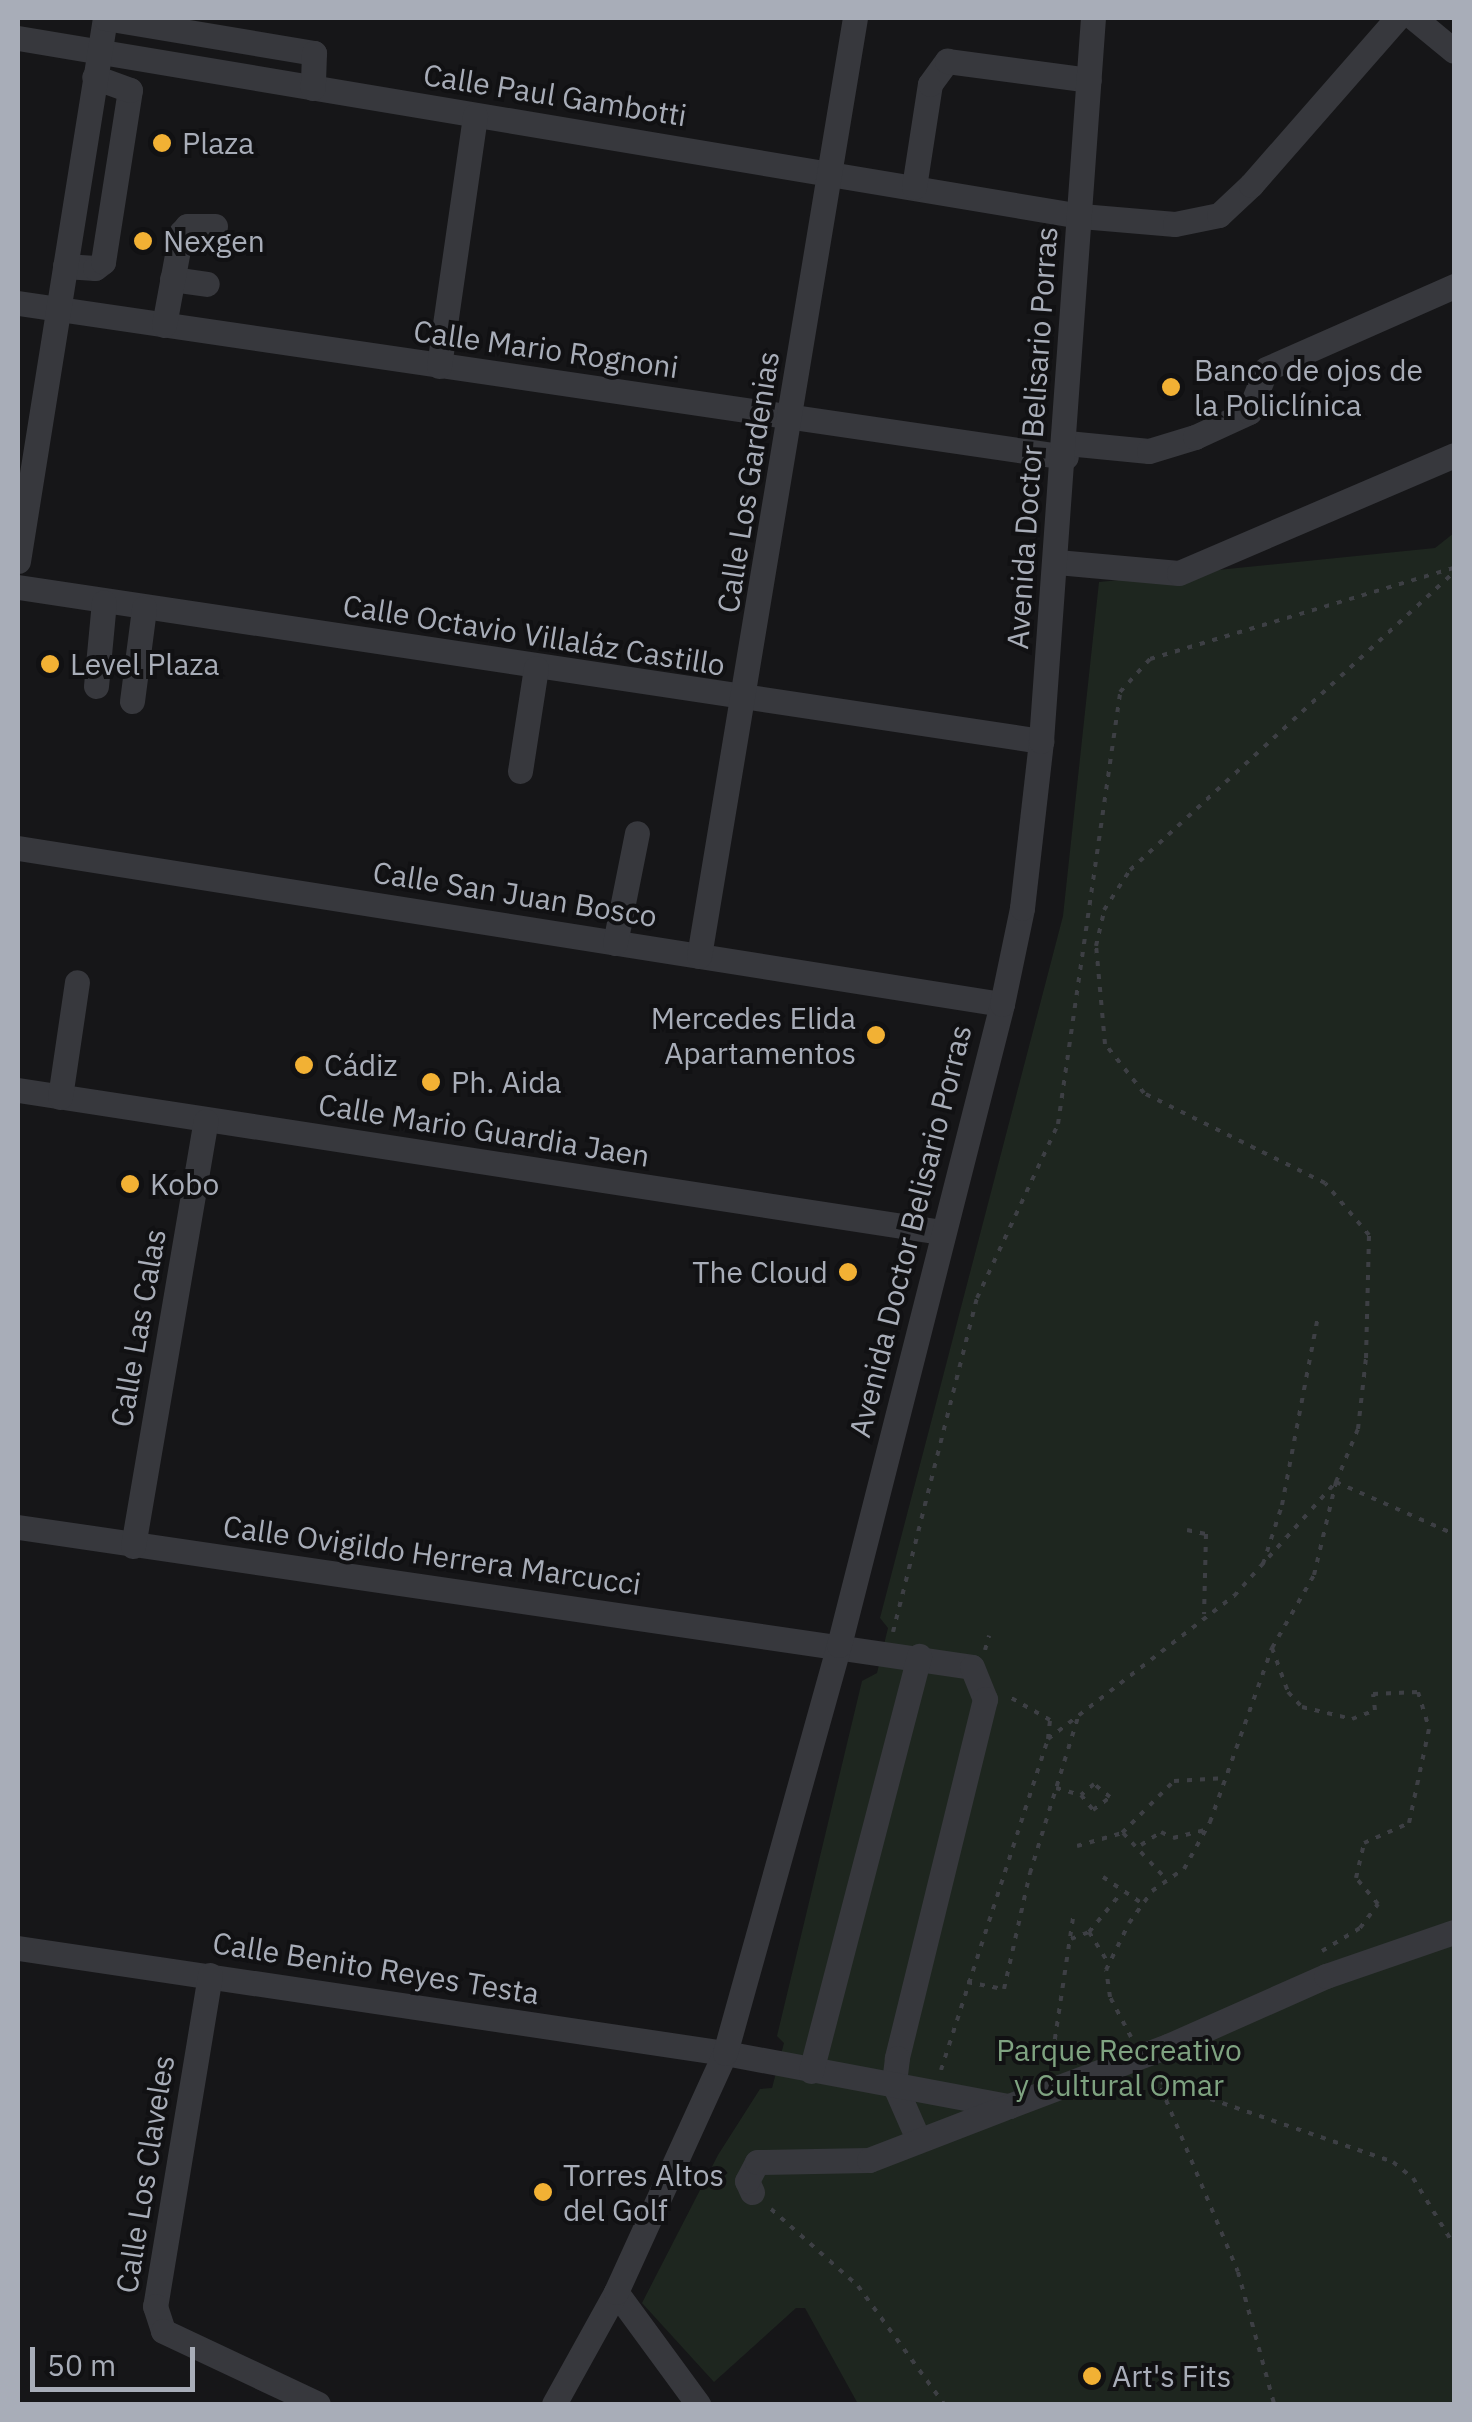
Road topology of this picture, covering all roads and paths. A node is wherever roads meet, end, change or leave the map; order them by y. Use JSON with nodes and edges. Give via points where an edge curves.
{"nodes":[{"id":1,"x":105,"y":18,"type":"edge"},
{"id":2,"x":855,"y":18,"type":"edge"},
{"id":3,"x":1093,"y":18,"type":"edge"},
{"id":4,"x":1380,"y":18,"type":"edge"},
{"id":5,"x":1397,"y":18,"type":"edge"},
{"id":6,"x":1414,"y":18,"type":"edge"},
{"id":7,"x":18,"y":38,"type":"edge"},
{"id":8,"x":98,"y":50,"type":"junction"},
{"id":9,"x":1454,"y":51,"type":"edge"},
{"id":10,"x":94,"y":77,"type":"junction"},
{"id":11,"x":1089,"y":80,"type":"junction"},
{"id":12,"x":313,"y":88,"type":"junction"},
{"id":13,"x":1337,"y":88,"type":"junction"},
{"id":14,"x":475,"y":116,"type":"junction"},
{"id":15,"x":829,"y":172,"type":"junction"},
{"id":16,"x":914,"y":187,"type":"junction"},
{"id":17,"x":1082,"y":216,"type":"junction"},
{"id":18,"x":214,"y":226,"type":"dead end"},
{"id":19,"x":66,"y":266,"type":"junction"},
{"id":20,"x":172,"y":279,"type":"junction"},
{"id":21,"x":207,"y":284,"type":"dead end"},
{"id":22,"x":1454,"y":286,"type":"edge"},
{"id":23,"x":18,"y":303,"type":"edge"},
{"id":24,"x":59,"y":310,"type":"junction"},
{"id":25,"x":164,"y":326,"type":"junction"},
{"id":26,"x":439,"y":366,"type":"junction"},
{"id":27,"x":793,"y":418,"type":"junction"},
{"id":28,"x":1066,"y":450,"type":"junction"},
{"id":29,"x":1454,"y":455,"type":"edge"},
{"id":30,"x":18,"y":561,"type":"edge"},
{"id":31,"x":1056,"y":562,"type":"junction"},
{"id":32,"x":1454,"y":570,"type":"edge"},
{"id":33,"x":18,"y":587,"type":"edge"},
{"id":34,"x":104,"y":602,"type":"junction"},
{"id":35,"x":144,"y":608,"type":"junction"},
{"id":36,"x":536,"y":668,"type":"junction"},
{"id":37,"x":96,"y":686,"type":"dead end"},
{"id":38,"x":745,"y":699,"type":"junction"},
{"id":39,"x":132,"y":701,"type":"dead end"},
{"id":40,"x":1042,"y":741,"type":"junction"},
{"id":41,"x":520,"y":771,"type":"dead end"},
{"id":42,"x":636,"y":833,"type":"dead end"},
{"id":43,"x":18,"y":848,"type":"edge"},
{"id":44,"x":615,"y":943,"type":"junction"},
{"id":45,"x":700,"y":956,"type":"junction"},
{"id":46,"x":77,"y":982,"type":"dead end"},
{"id":47,"x":1002,"y":1004,"type":"junction"},
{"id":48,"x":18,"y":1090,"type":"edge"},
{"id":49,"x":60,"y":1097,"type":"junction"},
{"id":50,"x":206,"y":1121,"type":"junction"},
{"id":51,"x":942,"y":1232,"type":"junction"},
{"id":52,"x":1318,"y":1316,"type":"dead end"},
{"id":53,"x":1336,"y":1482,"type":"junction"},
{"id":54,"x":18,"y":1527,"type":"edge"},
{"id":55,"x":1186,"y":1530,"type":"dead end"},
{"id":56,"x":1454,"y":1534,"type":"edge"},
{"id":57,"x":133,"y":1546,"type":"junction"},
{"id":58,"x":1262,"y":1566,"type":"junction"},
{"id":59,"x":1204,"y":1614,"type":"junction"},
{"id":60,"x":990,"y":1636,"type":"dead end"},
{"id":61,"x":967,"y":1645,"type":"dead end"},
{"id":62,"x":838,"y":1646,"type":"junction"},
{"id":63,"x":915,"y":1646,"type":"junction"},
{"id":64,"x":1272,"y":1648,"type":"junction"},
{"id":65,"x":1003,"y":1693,"type":"dead end"},
{"id":66,"x":1079,"y":1714,"type":"junction"},
{"id":67,"x":1048,"y":1739,"type":"junction"},
{"id":68,"x":1227,"y":1778,"type":"junction"},
{"id":69,"x":1056,"y":1788,"type":"junction"},
{"id":70,"x":1081,"y":1795,"type":"junction"},
{"id":71,"x":1206,"y":1830,"type":"junction"},
{"id":72,"x":1122,"y":1834,"type":"dead end"},
{"id":73,"x":1140,"y":1845,"type":"junction"},
{"id":74,"x":1077,"y":1846,"type":"dead end"},
{"id":75,"x":1103,"y":1877,"type":"dead end"},
{"id":76,"x":1168,"y":1880,"type":"junction"},
{"id":77,"x":1122,"y":1892,"type":"junction"},
{"id":78,"x":1142,"y":1904,"type":"junction"},
{"id":79,"x":1074,"y":1912,"type":"dead end"},
{"id":80,"x":1089,"y":1932,"type":"junction"},
{"id":81,"x":1454,"y":1932,"type":"edge"},
{"id":82,"x":1070,"y":1939,"type":"junction"},
{"id":83,"x":18,"y":1948,"type":"edge"},
{"id":84,"x":1110,"y":1964,"type":"junction"},
{"id":85,"x":210,"y":1975,"type":"junction"},
{"id":86,"x":1326,"y":1976,"type":"junction"},
{"id":87,"x":967,"y":1982,"type":"junction"},
{"id":88,"x":1133,"y":2042,"type":"dead end"},
{"id":89,"x":725,"y":2054,"type":"junction"},
{"id":90,"x":811,"y":2070,"type":"junction"},
{"id":91,"x":938,"y":2079,"type":"dead end"},
{"id":92,"x":1049,"y":2080,"type":"dead end"},
{"id":93,"x":894,"y":2084,"type":"junction"},
{"id":94,"x":1008,"y":2106,"type":"junction"},
{"id":95,"x":918,"y":2139,"type":"junction"},
{"id":96,"x":752,"y":2192,"type":"joint"},
{"id":97,"x":1454,"y":2245,"type":"edge"},
{"id":98,"x":616,"y":2292,"type":"junction"},
{"id":99,"x":318,"y":2404,"type":"edge"},
{"id":100,"x":554,"y":2404,"type":"edge"},
{"id":101,"x":698,"y":2404,"type":"edge"},
{"id":102,"x":944,"y":2404,"type":"edge"},
{"id":103,"x":1274,"y":2404,"type":"edge"}],
"edges":[{"from":1,"to":8,"type":"street"},
{"from":1,"to":12,"type":"street","via":[[314,53]]},
{"from":2,"to":15,"type":"street","name":"Calle Los Gardenias"},
{"from":3,"to":11,"type":"street","name":"Avenida Doctor Belisario Porras"},
{"from":4,"to":13,"type":"street"},
{"from":5,"to":13,"type":"street"},
{"from":6,"to":9,"type":"street"},
{"from":7,"to":8,"type":"street","name":"Calle Paul Gambotti"},
{"from":8,"to":10,"type":"street"},
{"from":8,"to":12,"type":"street","name":"Calle Paul Gambotti"},
{"from":10,"to":19,"type":"street"},
{"from":10,"to":19,"type":"street","via":[[130,90],[103,262],[95,268]]},
{"from":11,"to":16,"type":"street","via":[[947,62],[930,84]]},
{"from":11,"to":17,"type":"street","name":"Avenida Doctor Belisario Porras"},
{"from":12,"to":14,"type":"street","name":"Calle Paul Gambotti"},
{"from":13,"to":17,"type":"street","name":"Calle Paul Gambotti","via":[[1219,215],[1175,224]]},
{"from":14,"to":15,"type":"street","name":"Calle Paul Gambotti"},
{"from":14,"to":26,"type":"street"},
{"from":15,"to":16,"type":"street","name":"Calle Paul Gambotti"},
{"from":15,"to":27,"type":"street","name":"Calle Los Gardenias"},
{"from":16,"to":17,"type":"street","name":"Calle Paul Gambotti"},
{"from":17,"to":28,"type":"street","name":"Avenida Doctor Belisario Porras"},
{"from":18,"to":20,"type":"street","via":[[187,226],[181,233]]},
{"from":19,"to":24,"type":"street"},
{"from":20,"to":21,"type":"street"},
{"from":20,"to":25,"type":"street"},
{"from":22,"to":28,"type":"street","name":"Calle Mario Rognoni","via":[[1266,369],[1249,412],[1195,437],[1149,451]]},
{"from":23,"to":24,"type":"street","name":"Calle Mario Rognoni"},
{"from":24,"to":25,"type":"street","name":"Calle Mario Rognoni"},
{"from":24,"to":30,"type":"street"},
{"from":25,"to":26,"type":"street","name":"Calle Mario Rognoni"},
{"from":26,"to":27,"type":"street","name":"Calle Mario Rognoni"},
{"from":27,"to":28,"type":"street","name":"Calle Mario Rognoni"},
{"from":27,"to":38,"type":"street","name":"Calle Los Gardenias"},
{"from":28,"to":31,"type":"street","name":"Avenida Doctor Belisario Porras"},
{"from":29,"to":31,"type":"street","via":[[1179,574]]},
{"from":31,"to":40,"type":"street","name":"Avenida Doctor Belisario Porras"},
{"from":32,"to":53,"type":"path","via":[[1130,870],[1104,910],[1096,946],[1105,1044],[1144,1093],[1325,1183],[1369,1236],[1358,1429]]},
{"from":32,"to":63,"type":"path","via":[[1150,659],[1120,692],[1058,1124],[977,1298],[893,1633]]},
{"from":33,"to":34,"type":"street","name":"Calle Octavio Villaláz Castillo"},
{"from":34,"to":35,"type":"street","name":"Calle Octavio Villaláz Castillo"},
{"from":34,"to":37,"type":"street"},
{"from":35,"to":36,"type":"street","name":"Calle Octavio Villaláz Castillo"},
{"from":35,"to":39,"type":"street"},
{"from":36,"to":38,"type":"street","name":"Calle Octavio Villaláz Castillo"},
{"from":36,"to":41,"type":"street"},
{"from":38,"to":40,"type":"street","name":"Calle Octavio Villaláz Castillo"},
{"from":38,"to":45,"type":"street","name":"Calle Los Gardenias"},
{"from":40,"to":47,"type":"street","name":"Avenida Doctor Belisario Porras","via":[[1022,908]]},
{"from":42,"to":44,"type":"street"},
{"from":43,"to":44,"type":"street","name":"Calle San Juan Bosco"},
{"from":44,"to":45,"type":"street","name":"Calle San Juan Bosco"},
{"from":45,"to":47,"type":"street","name":"Calle San Juan Bosco"},
{"from":46,"to":49,"type":"street"},
{"from":47,"to":51,"type":"street","name":"Avenida Doctor Belisario Porras"},
{"from":48,"to":49,"type":"street","name":"Calle Mario Guardia Jaen"},
{"from":49,"to":50,"type":"street","name":"Calle Mario Guardia Jaen"},
{"from":50,"to":51,"type":"street","name":"Calle Mario Guardia Jaen"},
{"from":50,"to":57,"type":"street","name":"Calle Las Calas"},
{"from":51,"to":62,"type":"street","name":"Avenida Doctor Belisario Porras"},
{"from":52,"to":58,"type":"path","via":[[1282,1505]]},
{"from":53,"to":56,"type":"path"},
{"from":53,"to":58,"type":"path"},
{"from":53,"to":64,"type":"path","via":[[1314,1575]]},
{"from":54,"to":57,"type":"street","name":"Calle Ovigildo Herrera Marcucci"},
{"from":55,"to":59,"type":"path","via":[[1206,1534]]},
{"from":57,"to":62,"type":"street","name":"Calle Ovigildo Herrera Marcucci"},
{"from":58,"to":59,"type":"path"},
{"from":59,"to":66,"type":"path"},
{"from":60,"to":61,"type":"path","via":[[983,1655]]},
{"from":62,"to":63,"type":"street","name":"Calle Ovigildo Herrera Marcucci"},
{"from":62,"to":89,"type":"street","name":"Avenida Doctor Belisario Porras"},
{"from":63,"to":90,"type":"street"},
{"from":63,"to":93,"type":"street","name":"Calle Ovigildo Herrera Marcucci","via":[[972,1667],[985,1699]]},
{"from":64,"to":68,"type":"path"},
{"from":64,"to":86,"type":"path","via":[[1288,1692],[1302,1707],[1352,1718],[1375,1710],[1373,1694],[1418,1692],[1429,1729],[1409,1823],[1364,1843],[1356,1878],[1378,1904],[1360,1928],[1322,1949]]},
{"from":65,"to":67,"type":"path","via":[[1050,1720]]},
{"from":66,"to":67,"type":"path"},
{"from":66,"to":69,"type":"path"},
{"from":67,"to":87,"type":"path"},
{"from":68,"to":71,"type":"path"},
{"from":68,"to":74,"type":"path","via":[[1174,1782],[1122,1833]]},
{"from":69,"to":70,"type":"path"},
{"from":69,"to":87,"type":"path","via":[[1004,1989]]},
{"from":70,"to":70,"type":"path","via":[[1096,1810],[1110,1798],[1094,1784]]},
{"from":71,"to":73,"type":"path","via":[[1173,1838],[1161,1832]]},
{"from":71,"to":76,"type":"path","via":[[1184,1869]]},
{"from":72,"to":73,"type":"path"},
{"from":73,"to":76,"type":"path"},
{"from":75,"to":77,"type":"path"},
{"from":76,"to":78,"type":"path"},
{"from":77,"to":78,"type":"path"},
{"from":77,"to":80,"type":"path"},
{"from":78,"to":84,"type":"path"},
{"from":79,"to":82,"type":"path"},
{"from":80,"to":82,"type":"path"},
{"from":80,"to":84,"type":"path"},
{"from":81,"to":86,"type":"street"},
{"from":82,"to":92,"type":"path"},
{"from":83,"to":85,"type":"street","name":"Calle Benito Reyes Testa"},
{"from":84,"to":88,"type":"path","via":[[1110,1997]]},
{"from":85,"to":89,"type":"street","name":"Calle Benito Reyes Testa"},
{"from":85,"to":99,"type":"street","name":"Calle Los Claveles","via":[[154,2306],[163,2331]]},
{"from":86,"to":94,"type":"street","via":[[1168,2046]]},
{"from":87,"to":91,"type":"path"},
{"from":89,"to":90,"type":"street","name":"Calle Benito Reyes Testa"},
{"from":89,"to":98,"type":"street","name":"Avenida Doctor Belisario Porras"},
{"from":90,"to":93,"type":"street","name":"Calle Benito Reyes Testa"},
{"from":93,"to":94,"type":"street","name":"Calle Benito Reyes Testa"},
{"from":93,"to":95,"type":"street"},
{"from":94,"to":95,"type":"street"},
{"from":95,"to":96,"type":"street","via":[[841,2164],[757,2162],[748,2181]]},
{"from":96,"to":102,"type":"path","via":[[858,2286]]},
{"from":97,"to":103,"type":"path","via":[[1413,2178],[1393,2162],[1159,2081],[1238,2272]]},
{"from":98,"to":100,"type":"street","name":"Avenida Doctor Belisario Porras"},
{"from":98,"to":101,"type":"street"}]}
